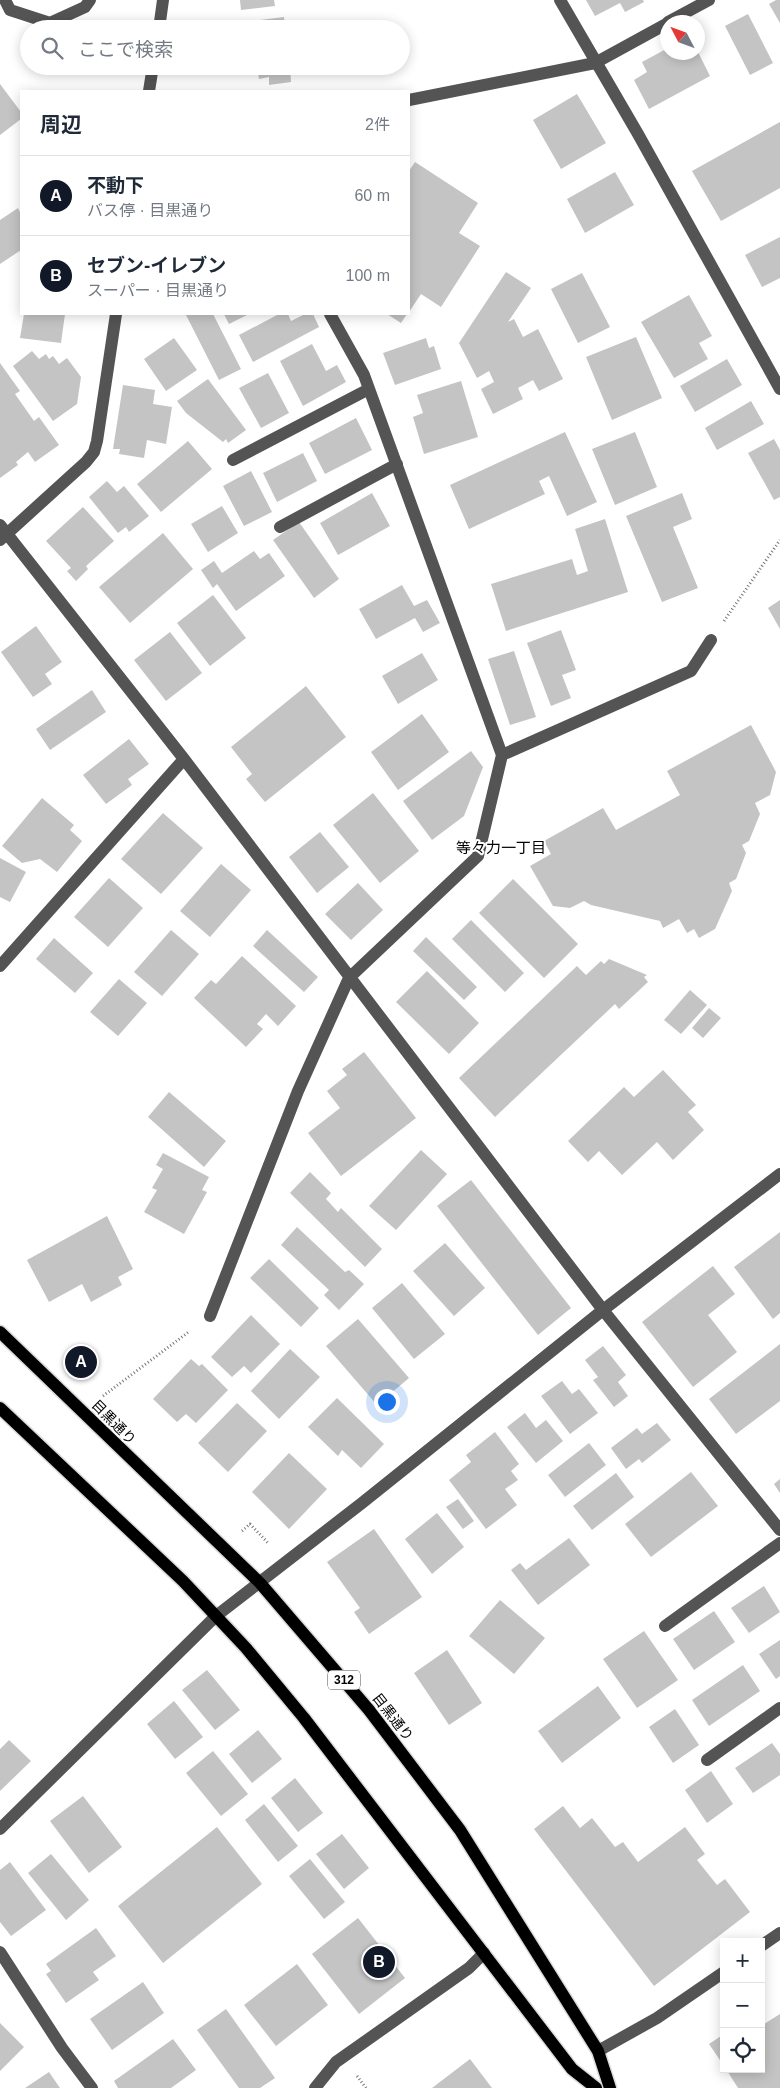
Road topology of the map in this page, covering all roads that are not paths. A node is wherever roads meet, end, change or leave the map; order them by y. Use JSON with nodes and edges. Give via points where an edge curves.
{"nodes":[{"id":1,"x":5,"y":0,"type":"edge"},
{"id":2,"x":90,"y":0,"type":"edge"},
{"id":3,"x":163,"y":0,"type":"edge"},
{"id":4,"x":560,"y":0,"type":"edge"},
{"id":5,"x":709,"y":0,"type":"edge"},
{"id":6,"x":682,"y":15,"type":"edge"},
{"id":7,"x":41,"y":20,"type":"edge"},
{"id":8,"x":57,"y":20,"type":"edge"},
{"id":9,"x":160,"y":20,"type":"edge"},
{"id":10,"x":660,"y":27,"type":"edge"},
{"id":11,"x":595,"y":63,"type":"junction"},
{"id":12,"x":152,"y":75,"type":"edge"},
{"id":13,"x":150,"y":90,"type":"edge"},
{"id":14,"x":410,"y":100,"type":"edge"},
{"id":15,"x":116,"y":315,"type":"edge"},
{"id":16,"x":331,"y":315,"type":"edge"},
{"id":17,"x":369,"y":389,"type":"junction"},
{"id":18,"x":780,"y":389,"type":"edge"},
{"id":19,"x":233,"y":460,"type":"dead end"},
{"id":20,"x":397,"y":464,"type":"junction"},
{"id":21,"x":280,"y":527,"type":"dead end"},
{"id":22,"x":2,"y":533,"type":"edge"},
{"id":23,"x":711,"y":640,"type":"road end"},
{"id":24,"x":502,"y":755,"type":"junction"},
{"id":25,"x":184,"y":760,"type":"junction"},
{"id":26,"x":0,"y":966,"type":"edge"},
{"id":27,"x":349,"y":978,"type":"junction"},
{"id":28,"x":780,"y":1174,"type":"edge"},
{"id":29,"x":603,"y":1310,"type":"junction"},
{"id":30,"x":210,"y":1316,"type":"road end"},
{"id":31,"x":0,"y":1332,"type":"edge"},
{"id":32,"x":0,"y":1408,"type":"edge"},
{"id":33,"x":780,"y":1530,"type":"edge"},
{"id":34,"x":780,"y":1543,"type":"edge"},
{"id":35,"x":260,"y":1583,"type":"junction"},
{"id":36,"x":216,"y":1616,"type":"junction"},
{"id":37,"x":665,"y":1626,"type":"dead end"},
{"id":38,"x":780,"y":1708,"type":"edge"},
{"id":39,"x":707,"y":1760,"type":"dead end"},
{"id":40,"x":0,"y":1829,"type":"edge"},
{"id":41,"x":780,"y":1933,"type":"edge"},
{"id":42,"x":765,"y":1943,"type":"edge"},
{"id":43,"x":0,"y":1952,"type":"edge"},
{"id":44,"x":484,"y":1953,"type":"junction"},
{"id":45,"x":720,"y":1975,"type":"edge"},
{"id":46,"x":598,"y":2051,"type":"junction"},
{"id":47,"x":92,"y":2088,"type":"edge"},
{"id":48,"x":315,"y":2088,"type":"edge"},
{"id":49,"x":596,"y":2088,"type":"edge"},
{"id":50,"x":610,"y":2088,"type":"edge"}],
"edges":[{"from":1,"to":7,"type":"street","via":[[10,10]]},
{"from":2,"to":8,"type":"street","via":[[85,7]]},
{"from":3,"to":9,"type":"street"},
{"from":4,"to":11,"type":"street"},
{"from":5,"to":6,"type":"street"},
{"from":10,"to":11,"type":"street"},
{"from":11,"to":14,"type":"street"},
{"from":11,"to":18,"type":"street"},
{"from":12,"to":13,"type":"street"},
{"from":15,"to":22,"type":"street","via":[[94,452]]},
{"from":16,"to":17,"type":"street"},
{"from":17,"to":19,"type":"street"},
{"from":17,"to":20,"type":"street"},
{"from":20,"to":21,"type":"street"},
{"from":20,"to":24,"type":"street"},
{"from":22,"to":25,"type":"street"},
{"from":23,"to":24,"type":"street","via":[[691,671]]},
{"from":24,"to":27,"type":"street","via":[[478,856]]},
{"from":25,"to":26,"type":"street"},
{"from":25,"to":27,"type":"street"},
{"from":27,"to":29,"type":"street"},
{"from":27,"to":30,"type":"street","via":[[298,1091]]},
{"from":28,"to":29,"type":"street"},
{"from":29,"to":33,"type":"street"},
{"from":29,"to":35,"type":"street"},
{"from":31,"to":35,"type":"main road","name":"目黒通り","number":"312"},
{"from":32,"to":36,"type":"main road","via":[[184,1581]]},
{"from":34,"to":37,"type":"street"},
{"from":35,"to":36,"type":"street"},
{"from":35,"to":46,"type":"main road","name":"目黒通り","number":"312","via":[[369,1710],[460,1830]]},
{"from":36,"to":40,"type":"street"},
{"from":36,"to":44,"type":"main road","via":[[304,1718]]},
{"from":38,"to":39,"type":"street"},
{"from":41,"to":42,"type":"street"},
{"from":43,"to":47,"type":"street"},
{"from":44,"to":48,"type":"street","via":[[469,1968],[336,2062]]},
{"from":44,"to":49,"type":"main road","via":[[572,2069]]},
{"from":45,"to":46,"type":"street","via":[[656,2018]]},
{"from":46,"to":50,"type":"main road","name":"目黒通り","number":"312"}]}
